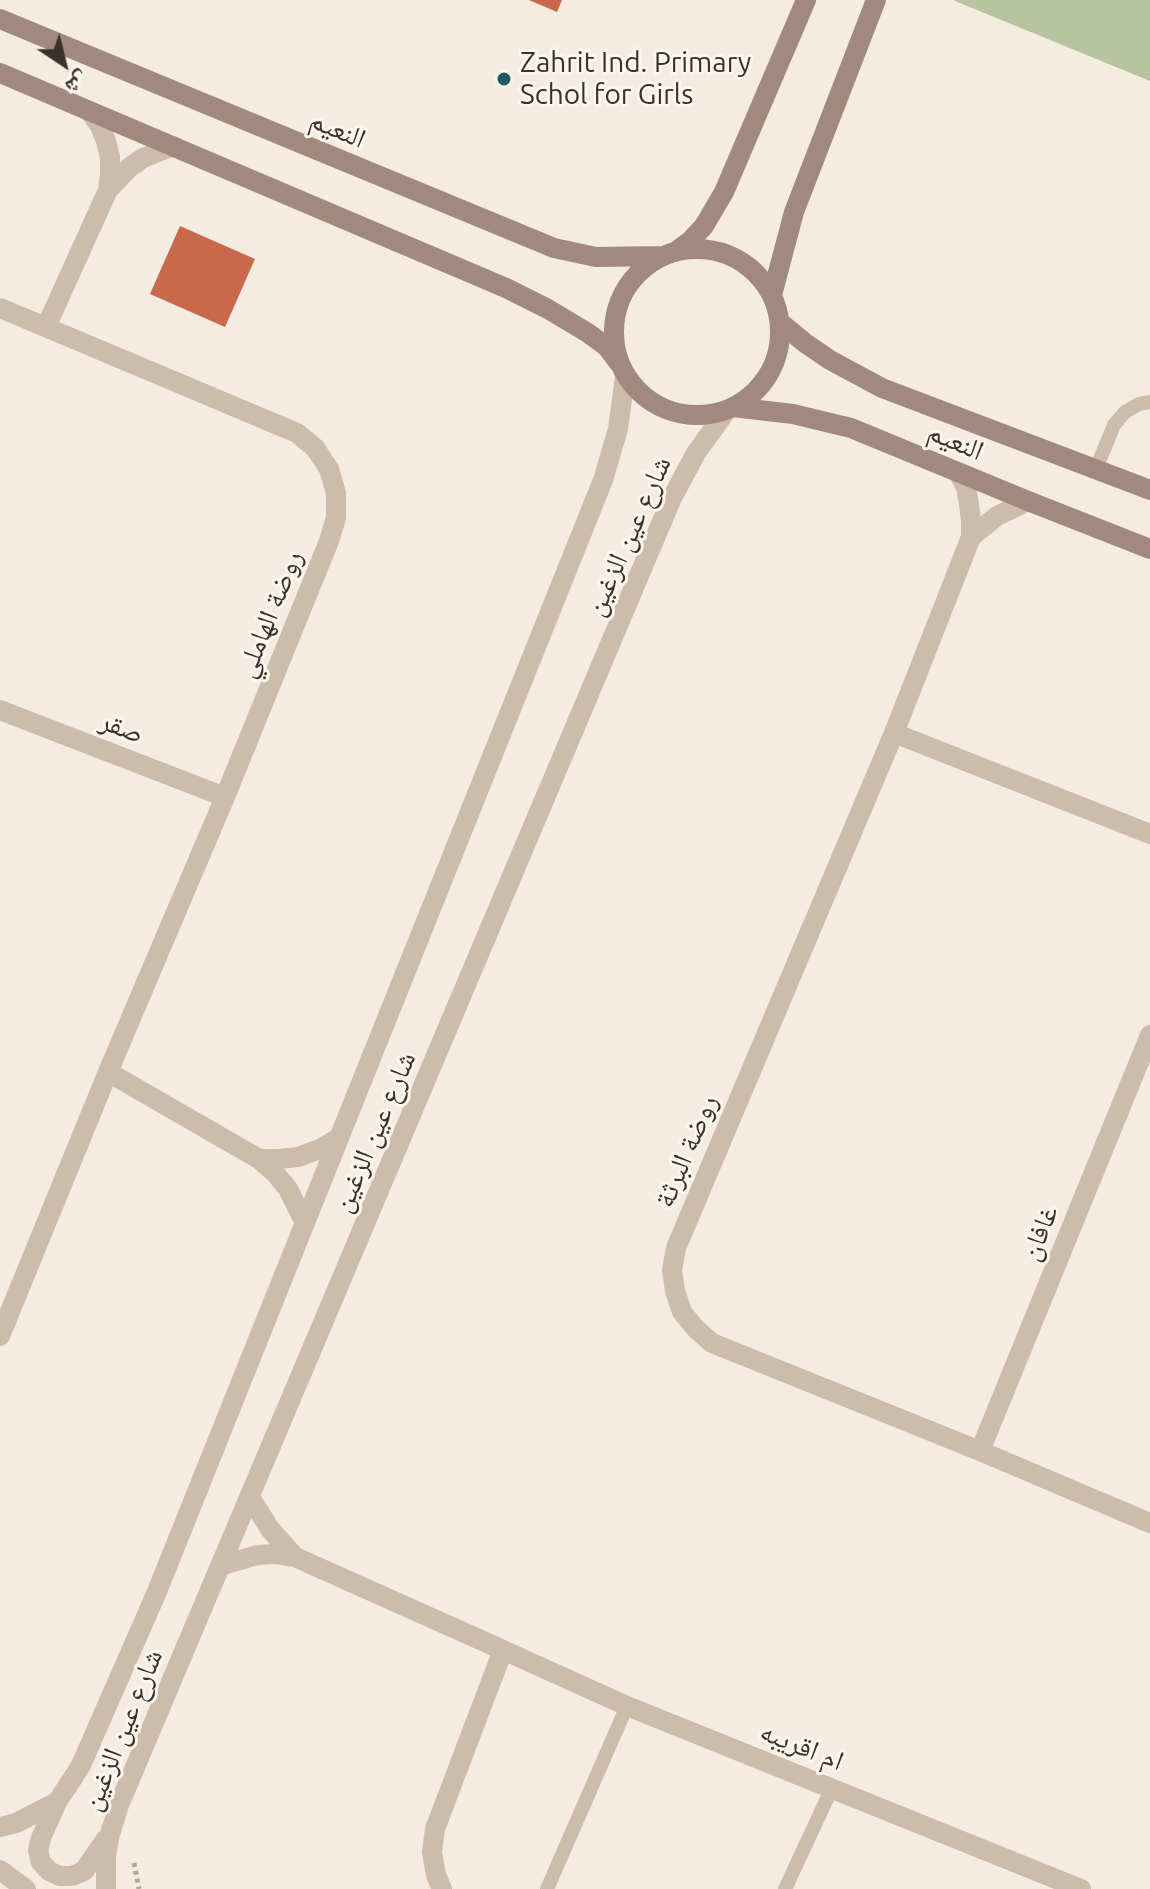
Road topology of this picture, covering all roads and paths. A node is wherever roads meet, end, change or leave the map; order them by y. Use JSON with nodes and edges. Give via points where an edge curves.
{"nodes":[{"id":1,"x":806,"y":0,"type":"edge"},
{"id":2,"x":876,"y":0,"type":"edge"},
{"id":3,"x":0,"y":19,"type":"edge"},
{"id":4,"x":0,"y":73,"type":"edge"},
{"id":5,"x":90,"y":112,"type":"junction"},
{"id":6,"x":173,"y":146,"type":"junction"},
{"id":7,"x":108,"y":190,"type":"junction"},
{"id":8,"x":668,"y":254,"type":"junction"},
{"id":9,"x":772,"y":295,"type":"junction"},
{"id":10,"x":0,"y":308,"type":"edge"},
{"id":11,"x":782,"y":324,"type":"junction"},
{"id":12,"x":46,"y":327,"type":"junction"},
{"id":13,"x":622,"y":370,"type":"junction"},
{"id":14,"x":1150,"y":402,"type":"edge"},
{"id":15,"x":730,"y":408,"type":"junction"},
{"id":16,"x":1096,"y":469,"type":"junction"},
{"id":17,"x":959,"y":473,"type":"junction"},
{"id":18,"x":1150,"y":490,"type":"edge"},
{"id":19,"x":1028,"y":501,"type":"junction"},
{"id":20,"x":971,"y":537,"type":"junction"},
{"id":21,"x":1150,"y":549,"type":"edge"},
{"id":22,"x":0,"y":710,"type":"edge"},
{"id":23,"x":894,"y":733,"type":"junction"},
{"id":24,"x":225,"y":797,"type":"junction"},
{"id":25,"x":1150,"y":834,"type":"edge"},
{"id":26,"x":1150,"y":1035,"type":"edge"},
{"id":27,"x":108,"y":1072,"type":"junction"},
{"id":28,"x":339,"y":1138,"type":"junction"},
{"id":29,"x":259,"y":1159,"type":"junction"},
{"id":30,"x":305,"y":1223,"type":"junction"},
{"id":31,"x":0,"y":1336,"type":"edge"},
{"id":32,"x":980,"y":1451,"type":"junction"},
{"id":33,"x":250,"y":1497,"type":"junction"},
{"id":34,"x":1150,"y":1523,"type":"edge"},
{"id":35,"x":295,"y":1557,"type":"junction"},
{"id":36,"x":220,"y":1566,"type":"junction"},
{"id":37,"x":503,"y":1650,"type":"junction"},
{"id":38,"x":627,"y":1706,"type":"junction"},
{"id":39,"x":832,"y":1788,"type":"junction"},
{"id":40,"x":57,"y":1802,"type":"junction"},
{"id":41,"x":0,"y":1827,"type":"edge"},
{"id":42,"x":110,"y":1834,"type":"junction"},
{"id":43,"x":0,"y":1870,"type":"edge"},
{"id":44,"x":26,"y":1889,"type":"edge"},
{"id":45,"x":106,"y":1889,"type":"edge"},
{"id":46,"x":442,"y":1889,"type":"edge"},
{"id":47,"x":547,"y":1889,"type":"edge"},
{"id":48,"x":785,"y":1889,"type":"edge"},
{"id":49,"x":1081,"y":1889,"type":"edge"}],
"edges":[{"from":1,"to":8,"type":"street","via":[[724,192],[704,226]]},
{"from":2,"to":9,"type":"street","via":[[799,198]]},
{"from":3,"to":8,"type":"street","name":"النعيم","via":[[554,248],[596,257]]},
{"from":4,"to":5,"type":"street"},
{"from":5,"to":6,"type":"street"},
{"from":5,"to":7,"type":"street","via":[[110,157]]},
{"from":6,"to":7,"type":"street","via":[[143,158]]},
{"from":6,"to":13,"type":"street","via":[[517,293],[588,333],[607,347]]},
{"from":7,"to":12,"type":"street"},
{"from":8,"to":9,"type":"street","via":[[721,252],[742,262]]},
{"from":8,"to":13,"type":"street","via":[[644,268],[619,301],[613,321]]},
{"from":9,"to":11,"type":"street"},
{"from":10,"to":12,"type":"street","name":"روضة الهاملي"},
{"from":11,"to":15,"type":"street","via":[[770,372],[748,398]]},
{"from":11,"to":16,"type":"street","name":"النعيم","via":[[830,360],[882,388]]},
{"from":12,"to":24,"type":"street","name":"روضة الهاملي","via":[[297,433],[329,469],[336,518],[329,541]]},
{"from":13,"to":15,"type":"street","via":[[640,394],[659,407],[705,416]]},
{"from":13,"to":28,"type":"street","name":"شارع عين الزغين","via":[[618,429],[603,480]]},
{"from":14,"to":16,"type":"lane","via":[[1125,412],[1114,425]]},
{"from":15,"to":17,"type":"street","name":"النعيم","via":[[793,414],[851,428]]},
{"from":15,"to":33,"type":"street","name":"شارع عين الزغين","via":[[696,453],[671,500]]},
{"from":16,"to":18,"type":"street","name":"النعيم"},
{"from":17,"to":19,"type":"street","name":"النعيم"},
{"from":17,"to":20,"type":"street","name":"روضة البرثة","via":[[966,488]]},
{"from":19,"to":20,"type":"street"},
{"from":19,"to":21,"type":"street","name":"النعيم"},
{"from":20,"to":23,"type":"street","name":"روضة البرثة"},
{"from":22,"to":24,"type":"street","name":"صقر"},
{"from":23,"to":25,"type":"street"},
{"from":23,"to":32,"type":"street","name":"روضة البرثة","via":[[676,1248],[672,1270],[682,1312],[712,1343]]},
{"from":24,"to":27,"type":"street","name":"روضة الهاملي"},
{"from":26,"to":32,"type":"street","name":"غافان"},
{"from":27,"to":29,"type":"street"},
{"from":27,"to":31,"type":"street","name":"روضة الهاملي"},
{"from":28,"to":29,"type":"street","via":[[298,1157]]},
{"from":28,"to":30,"type":"street","name":"شارع عين الزغين"},
{"from":29,"to":30,"type":"street","via":[[288,1189]]},
{"from":30,"to":40,"type":"street","name":"شارع عين الزغين","via":[[156,1594],[81,1765]]},
{"from":32,"to":34,"type":"street","name":"روضة البرثة"},
{"from":33,"to":35,"type":"street","name":"ام اقريبه"},
{"from":33,"to":36,"type":"street","name":"شارع عين الزغين"},
{"from":35,"to":36,"type":"street","name":"ام اقريبه","via":[[257,1555]]},
{"from":35,"to":37,"type":"street","name":"ام اقريبه"},
{"from":36,"to":42,"type":"street","name":"شارع عين الزغين"},
{"from":37,"to":38,"type":"street","name":"ام اقريبه"},
{"from":37,"to":46,"type":"street","via":[[435,1829],[432,1852]]},
{"from":38,"to":39,"type":"street","name":"ام اقريبه"},
{"from":38,"to":47,"type":"lane"},
{"from":39,"to":48,"type":"lane"},
{"from":39,"to":49,"type":"street","name":"ام اقريبه"},
{"from":40,"to":41,"type":"street","name":"شارع عين الزغين"},
{"from":40,"to":42,"type":"street","via":[[38,1850],[49,1871],[60,1876],[84,1871]]},
{"from":42,"to":45,"type":"street","name":"شارع عين الزغين"},
{"from":43,"to":44,"type":"street"}]}
